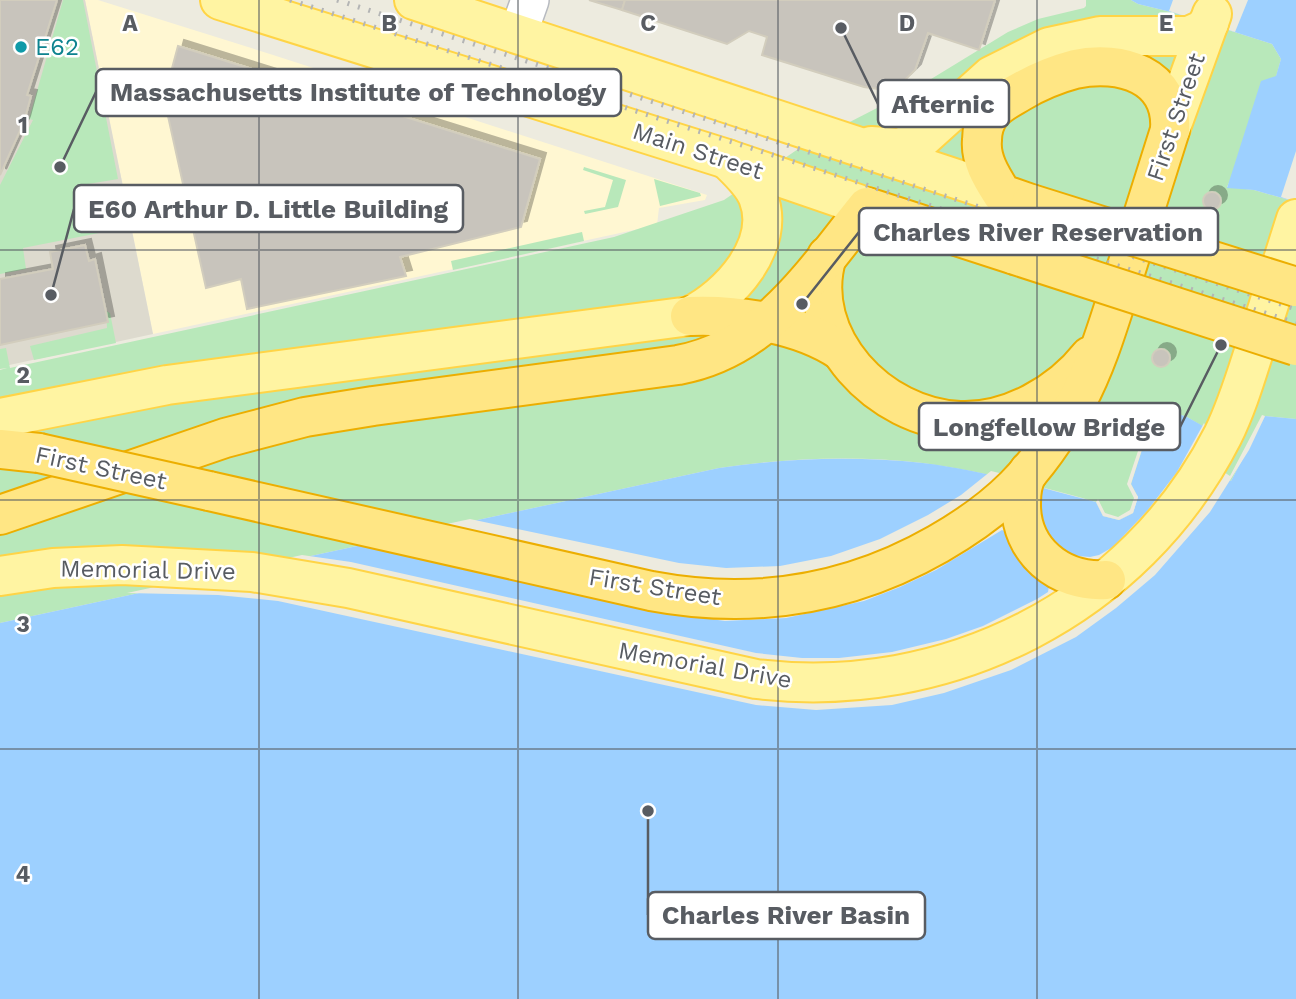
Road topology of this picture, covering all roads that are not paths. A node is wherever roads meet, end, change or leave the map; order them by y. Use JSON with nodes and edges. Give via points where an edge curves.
{"nodes":[{"id":1,"x":220,"y":0,"type":"edge"},
{"id":2,"x":414,"y":0,"type":"edge"},
{"id":3,"x":1213,"y":12,"type":"edge"},
{"id":4,"x":524,"y":17,"type":"edge"},
{"id":5,"x":1171,"y":130,"type":"junction"},
{"id":6,"x":858,"y":145,"type":"junction"},
{"id":7,"x":727,"y":159,"type":"junction"},
{"id":8,"x":1016,"y":199,"type":"junction"},
{"id":9,"x":867,"y":207,"type":"junction"},
{"id":10,"x":1296,"y":219,"type":"edge"},
{"id":11,"x":827,"y":256,"type":"junction"},
{"id":12,"x":1296,"y":287,"type":"edge"},
{"id":13,"x":690,"y":316,"type":"junction"},
{"id":14,"x":767,"y":323,"type":"junction"},
{"id":15,"x":1106,"y":331,"type":"junction"},
{"id":16,"x":1296,"y":346,"type":"edge"},
{"id":17,"x":841,"y":351,"type":"junction"},
{"id":18,"x":0,"y":418,"type":"edge"},
{"id":19,"x":0,"y":449,"type":"edge"},
{"id":20,"x":1029,"y":471,"type":"junction"},
{"id":21,"x":0,"y":515,"type":"edge"},
{"id":22,"x":0,"y":576,"type":"edge"},
{"id":23,"x":1106,"y":580,"type":"junction"}],
"edges":[{"from":1,"to":7,"type":"main road","name":"Main Street"},
{"from":2,"to":4,"type":"main road"},
{"from":3,"to":5,"type":"main road","name":"First Street"},
{"from":3,"to":6,"type":"main road","via":[[1202,30],[1188,36],[1100,36],[1049,47],[984,81],[920,140],[899,148]]},
{"from":4,"to":6,"type":"main road"},
{"from":5,"to":8,"type":"highway","via":[[1165,96],[1144,76],[1091,67],[1046,79],[1001,104],[984,126],[983,158]]},
{"from":5,"to":15,"type":"highway","name":"First Street"},
{"from":6,"to":8,"type":"main road"},
{"from":7,"to":9,"type":"main road","name":"Main Street"},
{"from":7,"to":13,"type":"main road","via":[[758,197],[759,239],[732,284]]},
{"from":8,"to":12,"type":"highway","bridge":true},
{"from":9,"to":11,"type":"highway"},
{"from":9,"to":16,"type":"highway","name":"Main Street","bridge":true},
{"from":10,"to":23,"type":"main road","name":"Memorial Drive","via":[[1236,407],[1220,441],[1189,492]]},
{"from":11,"to":14,"type":"highway"},
{"from":11,"to":17,"type":"highway","via":[[822,277],[824,302]]},
{"from":13,"to":14,"type":"highway"},
{"from":13,"to":18,"type":"main road","via":[[112,394]]},
{"from":14,"to":17,"type":"highway","via":[[811,335]]},
{"from":14,"to":21,"type":"highway","via":[[733,347],[696,362],[373,406],[265,427]]},
{"from":15,"to":17,"type":"highway","via":[[1084,364],[1055,389],[1013,411],[970,421],[925,414],[892,400],[867,382]]},
{"from":15,"to":20,"type":"highway","name":"First Street","via":[[1077,401]]},
{"from":19,"to":20,"type":"highway","name":"First Street","bridge":true,"via":[[38,453],[668,594],[720,599],[788,597],[849,583],[921,554],[984,514]]},
{"from":20,"to":23,"type":"highway","via":[[1022,486],[1021,513],[1032,546],[1061,571]]},
{"from":22,"to":23,"type":"main road","name":"Memorial Drive","via":[[122,565],[300,579],[732,674],[810,683],[905,675],[965,658],[1045,622]]}]}
